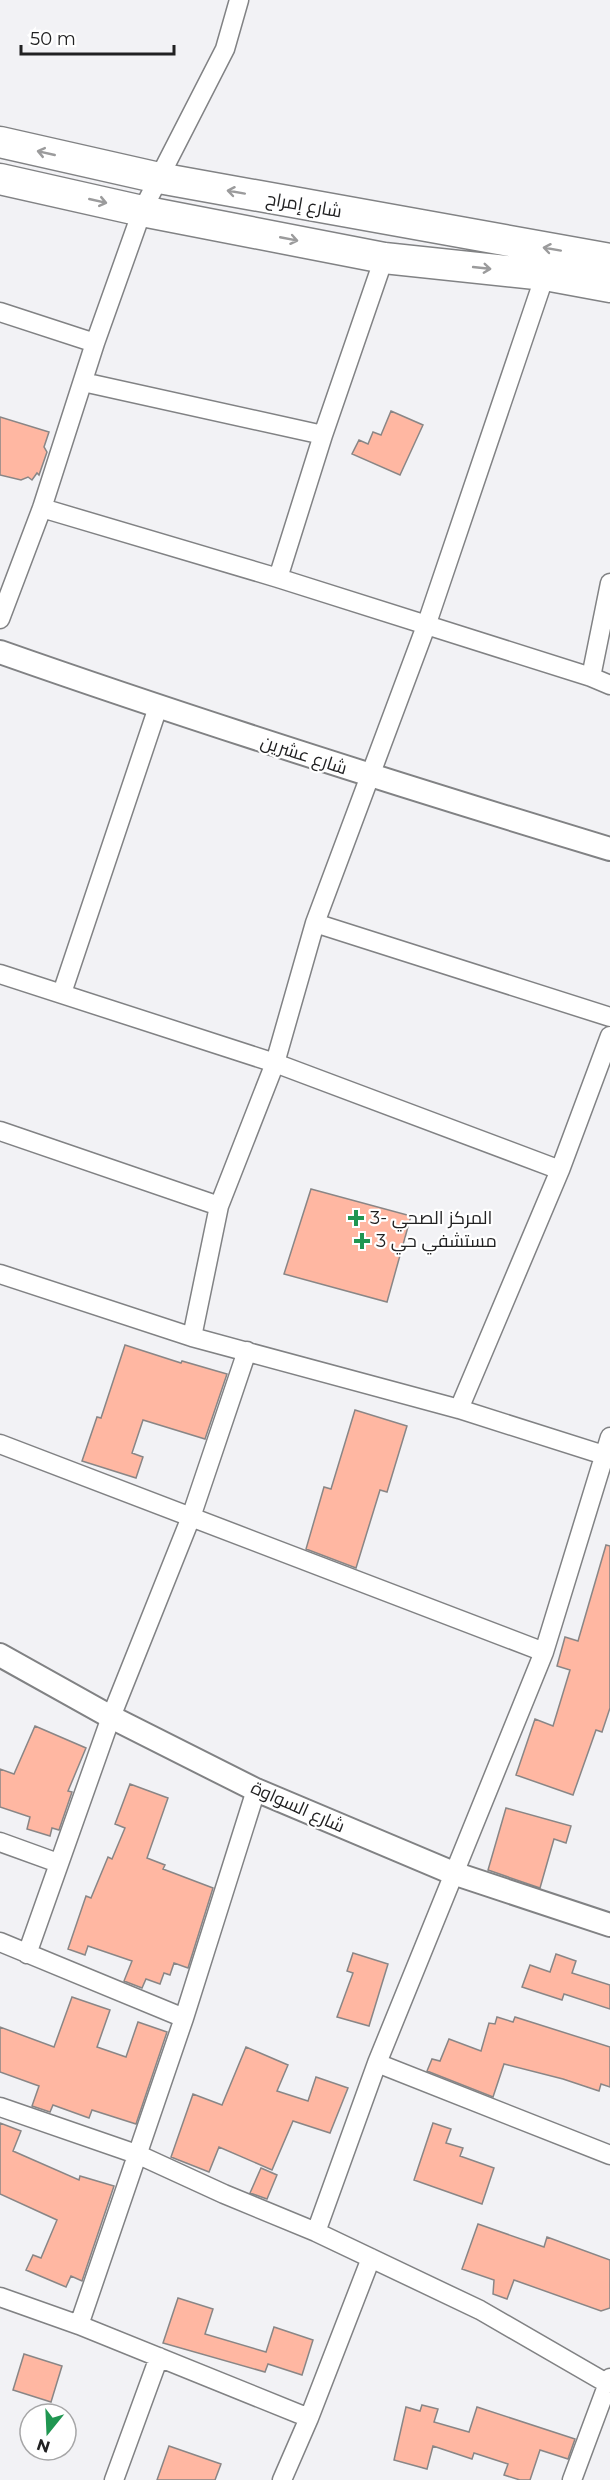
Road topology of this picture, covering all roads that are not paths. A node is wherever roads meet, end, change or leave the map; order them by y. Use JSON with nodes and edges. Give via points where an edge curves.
{"nodes":[{"id":1,"x":239,"y":0,"type":"edge"},
{"id":2,"x":0,"y":142,"type":"edge"},
{"id":3,"x":159,"y":178,"type":"junction"},
{"id":4,"x":0,"y":179,"type":"edge"},
{"id":5,"x":142,"y":211,"type":"junction"},
{"id":6,"x":384,"y":258,"type":"junction"},
{"id":7,"x":610,"y":259,"type":"edge"},
{"id":8,"x":545,"y":275,"type":"junction"},
{"id":9,"x":610,"y":287,"type":"edge"},
{"id":10,"x":0,"y":312,"type":"edge"},
{"id":11,"x":95,"y":343,"type":"junction"},
{"id":12,"x":83,"y":382,"type":"junction"},
{"id":13,"x":323,"y":435,"type":"junction"},
{"id":14,"x":42,"y":507,"type":"junction"},
{"id":15,"x":278,"y":578,"type":"junction"},
{"id":16,"x":610,"y":583,"type":"edge"},
{"id":17,"x":0,"y":619,"type":"edge"},
{"id":18,"x":426,"y":626,"type":"junction"},
{"id":19,"x":0,"y":652,"type":"edge"},
{"id":20,"x":591,"y":677,"type":"junction"},
{"id":21,"x":610,"y":686,"type":"edge"},
{"id":22,"x":158,"y":707,"type":"junction"},
{"id":23,"x":369,"y":776,"type":"junction"},
{"id":24,"x":610,"y":849,"type":"edge"},
{"id":25,"x":315,"y":923,"type":"junction"},
{"id":26,"x":0,"y":974,"type":"edge"},
{"id":27,"x":62,"y":993,"type":"junction"},
{"id":28,"x":610,"y":1017,"type":"edge"},
{"id":29,"x":610,"y":1036,"type":"edge"},
{"id":30,"x":275,"y":1063,"type":"junction"},
{"id":31,"x":0,"y":1131,"type":"edge"},
{"id":32,"x":560,"y":1170,"type":"junction"},
{"id":33,"x":219,"y":1206,"type":"junction"},
{"id":34,"x":0,"y":1274,"type":"edge"},
{"id":35,"x":192,"y":1337,"type":"junction"},
{"id":36,"x":247,"y":1352,"type":"junction"},
{"id":37,"x":459,"y":1409,"type":"junction"},
{"id":38,"x":610,"y":1437,"type":"edge"},
{"id":39,"x":0,"y":1444,"type":"edge"},
{"id":40,"x":607,"y":1456,"type":"edge"},
{"id":41,"x":190,"y":1517,"type":"junction"},
{"id":42,"x":544,"y":1652,"type":"junction"},
{"id":43,"x":0,"y":1655,"type":"edge"},
{"id":44,"x":111,"y":1717,"type":"junction"},
{"id":45,"x":256,"y":1790,"type":"junction"},
{"id":46,"x":0,"y":1842,"type":"edge"},
{"id":47,"x":58,"y":1863,"type":"junction"},
{"id":48,"x":453,"y":1874,"type":"junction"},
{"id":49,"x":610,"y":1925,"type":"edge"},
{"id":50,"x":0,"y":1942,"type":"edge"},
{"id":51,"x":27,"y":1954,"type":"junction"},
{"id":52,"x":184,"y":2018,"type":"junction"},
{"id":53,"x":377,"y":2063,"type":"junction"},
{"id":54,"x":0,"y":2107,"type":"edge"},
{"id":55,"x":139,"y":2155,"type":"junction"},
{"id":56,"x":610,"y":2156,"type":"edge"},
{"id":57,"x":316,"y":2232,"type":"junction"},
{"id":58,"x":371,"y":2258,"type":"junction"},
{"id":59,"x":0,"y":2297,"type":"edge"},
{"id":60,"x":79,"y":2325,"type":"junction"},
{"id":61,"x":159,"y":2357,"type":"junction"},
{"id":62,"x":609,"y":2381,"type":"edge"},
{"id":63,"x":309,"y":2418,"type":"junction"},
{"id":64,"x":114,"y":2480,"type":"edge"},
{"id":65,"x":282,"y":2480,"type":"edge"},
{"id":66,"x":572,"y":2480,"type":"edge"}],
"edges":[{"from":1,"to":3,"type":"street","via":[[225,49]]},
{"from":3,"to":2,"type":"main road","name":"شارع إمراح","one_way":true},
{"from":3,"to":5,"type":"street"},
{"from":7,"to":3,"type":"main road","name":"شارع إمراح","one_way":true},
{"from":4,"to":5,"type":"main road","name":"شارع إمراح","one_way":true},
{"from":5,"to":6,"type":"main road","name":"شارع إمراح","one_way":true},
{"from":5,"to":11,"type":"street"},
{"from":6,"to":8,"type":"main road","name":"شارع إمراح","one_way":true},
{"from":6,"to":13,"type":"street"},
{"from":8,"to":9,"type":"main road","name":"شارع إمراح"},
{"from":8,"to":18,"type":"street"},
{"from":10,"to":11,"type":"street"},
{"from":11,"to":12,"type":"street"},
{"from":12,"to":13,"type":"street"},
{"from":12,"to":14,"type":"street"},
{"from":13,"to":15,"type":"street"},
{"from":14,"to":15,"type":"street"},
{"from":14,"to":17,"type":"street"},
{"from":15,"to":18,"type":"street"},
{"from":16,"to":20,"type":"street"},
{"from":18,"to":20,"type":"street"},
{"from":18,"to":23,"type":"street"},
{"from":19,"to":22,"type":"street","name":"شارع عشرين"},
{"from":20,"to":21,"type":"street"},
{"from":22,"to":23,"type":"street","name":"شارع عشرين"},
{"from":22,"to":27,"type":"street"},
{"from":23,"to":24,"type":"street","name":"شارع عشرين"},
{"from":23,"to":25,"type":"street"},
{"from":25,"to":28,"type":"street"},
{"from":25,"to":30,"type":"street"},
{"from":26,"to":27,"type":"street"},
{"from":27,"to":30,"type":"street"},
{"from":29,"to":32,"type":"street"},
{"from":30,"to":32,"type":"street"},
{"from":30,"to":33,"type":"street"},
{"from":31,"to":33,"type":"street"},
{"from":32,"to":37,"type":"street"},
{"from":33,"to":35,"type":"street"},
{"from":34,"to":35,"type":"street"},
{"from":35,"to":36,"type":"street"},
{"from":36,"to":37,"type":"street"},
{"from":36,"to":41,"type":"street"},
{"from":37,"to":40,"type":"street"},
{"from":38,"to":40,"type":"street"},
{"from":39,"to":41,"type":"street"},
{"from":40,"to":42,"type":"street"},
{"from":41,"to":42,"type":"street"},
{"from":41,"to":44,"type":"street"},
{"from":42,"to":48,"type":"street"},
{"from":43,"to":44,"type":"street","name":"شارع السواوة"},
{"from":44,"to":45,"type":"street","name":"شارع السواوة"},
{"from":44,"to":47,"type":"street"},
{"from":45,"to":48,"type":"street","name":"شارع السواوة"},
{"from":45,"to":52,"type":"street"},
{"from":46,"to":47,"type":"street"},
{"from":47,"to":51,"type":"street"},
{"from":48,"to":49,"type":"street","name":"شارع السواوة"},
{"from":48,"to":53,"type":"street"},
{"from":50,"to":51,"type":"street"},
{"from":51,"to":52,"type":"street"},
{"from":52,"to":55,"type":"street"},
{"from":53,"to":56,"type":"street"},
{"from":53,"to":57,"type":"street"},
{"from":54,"to":55,"type":"street"},
{"from":55,"to":57,"type":"street"},
{"from":55,"to":60,"type":"street"},
{"from":57,"to":58,"type":"street"},
{"from":58,"to":62,"type":"street","via":[[480,2310]]},
{"from":58,"to":63,"type":"street"},
{"from":59,"to":60,"type":"street"},
{"from":60,"to":61,"type":"street"},
{"from":61,"to":63,"type":"street"},
{"from":61,"to":64,"type":"street"},
{"from":62,"to":66,"type":"street"},
{"from":63,"to":65,"type":"street"}]}
